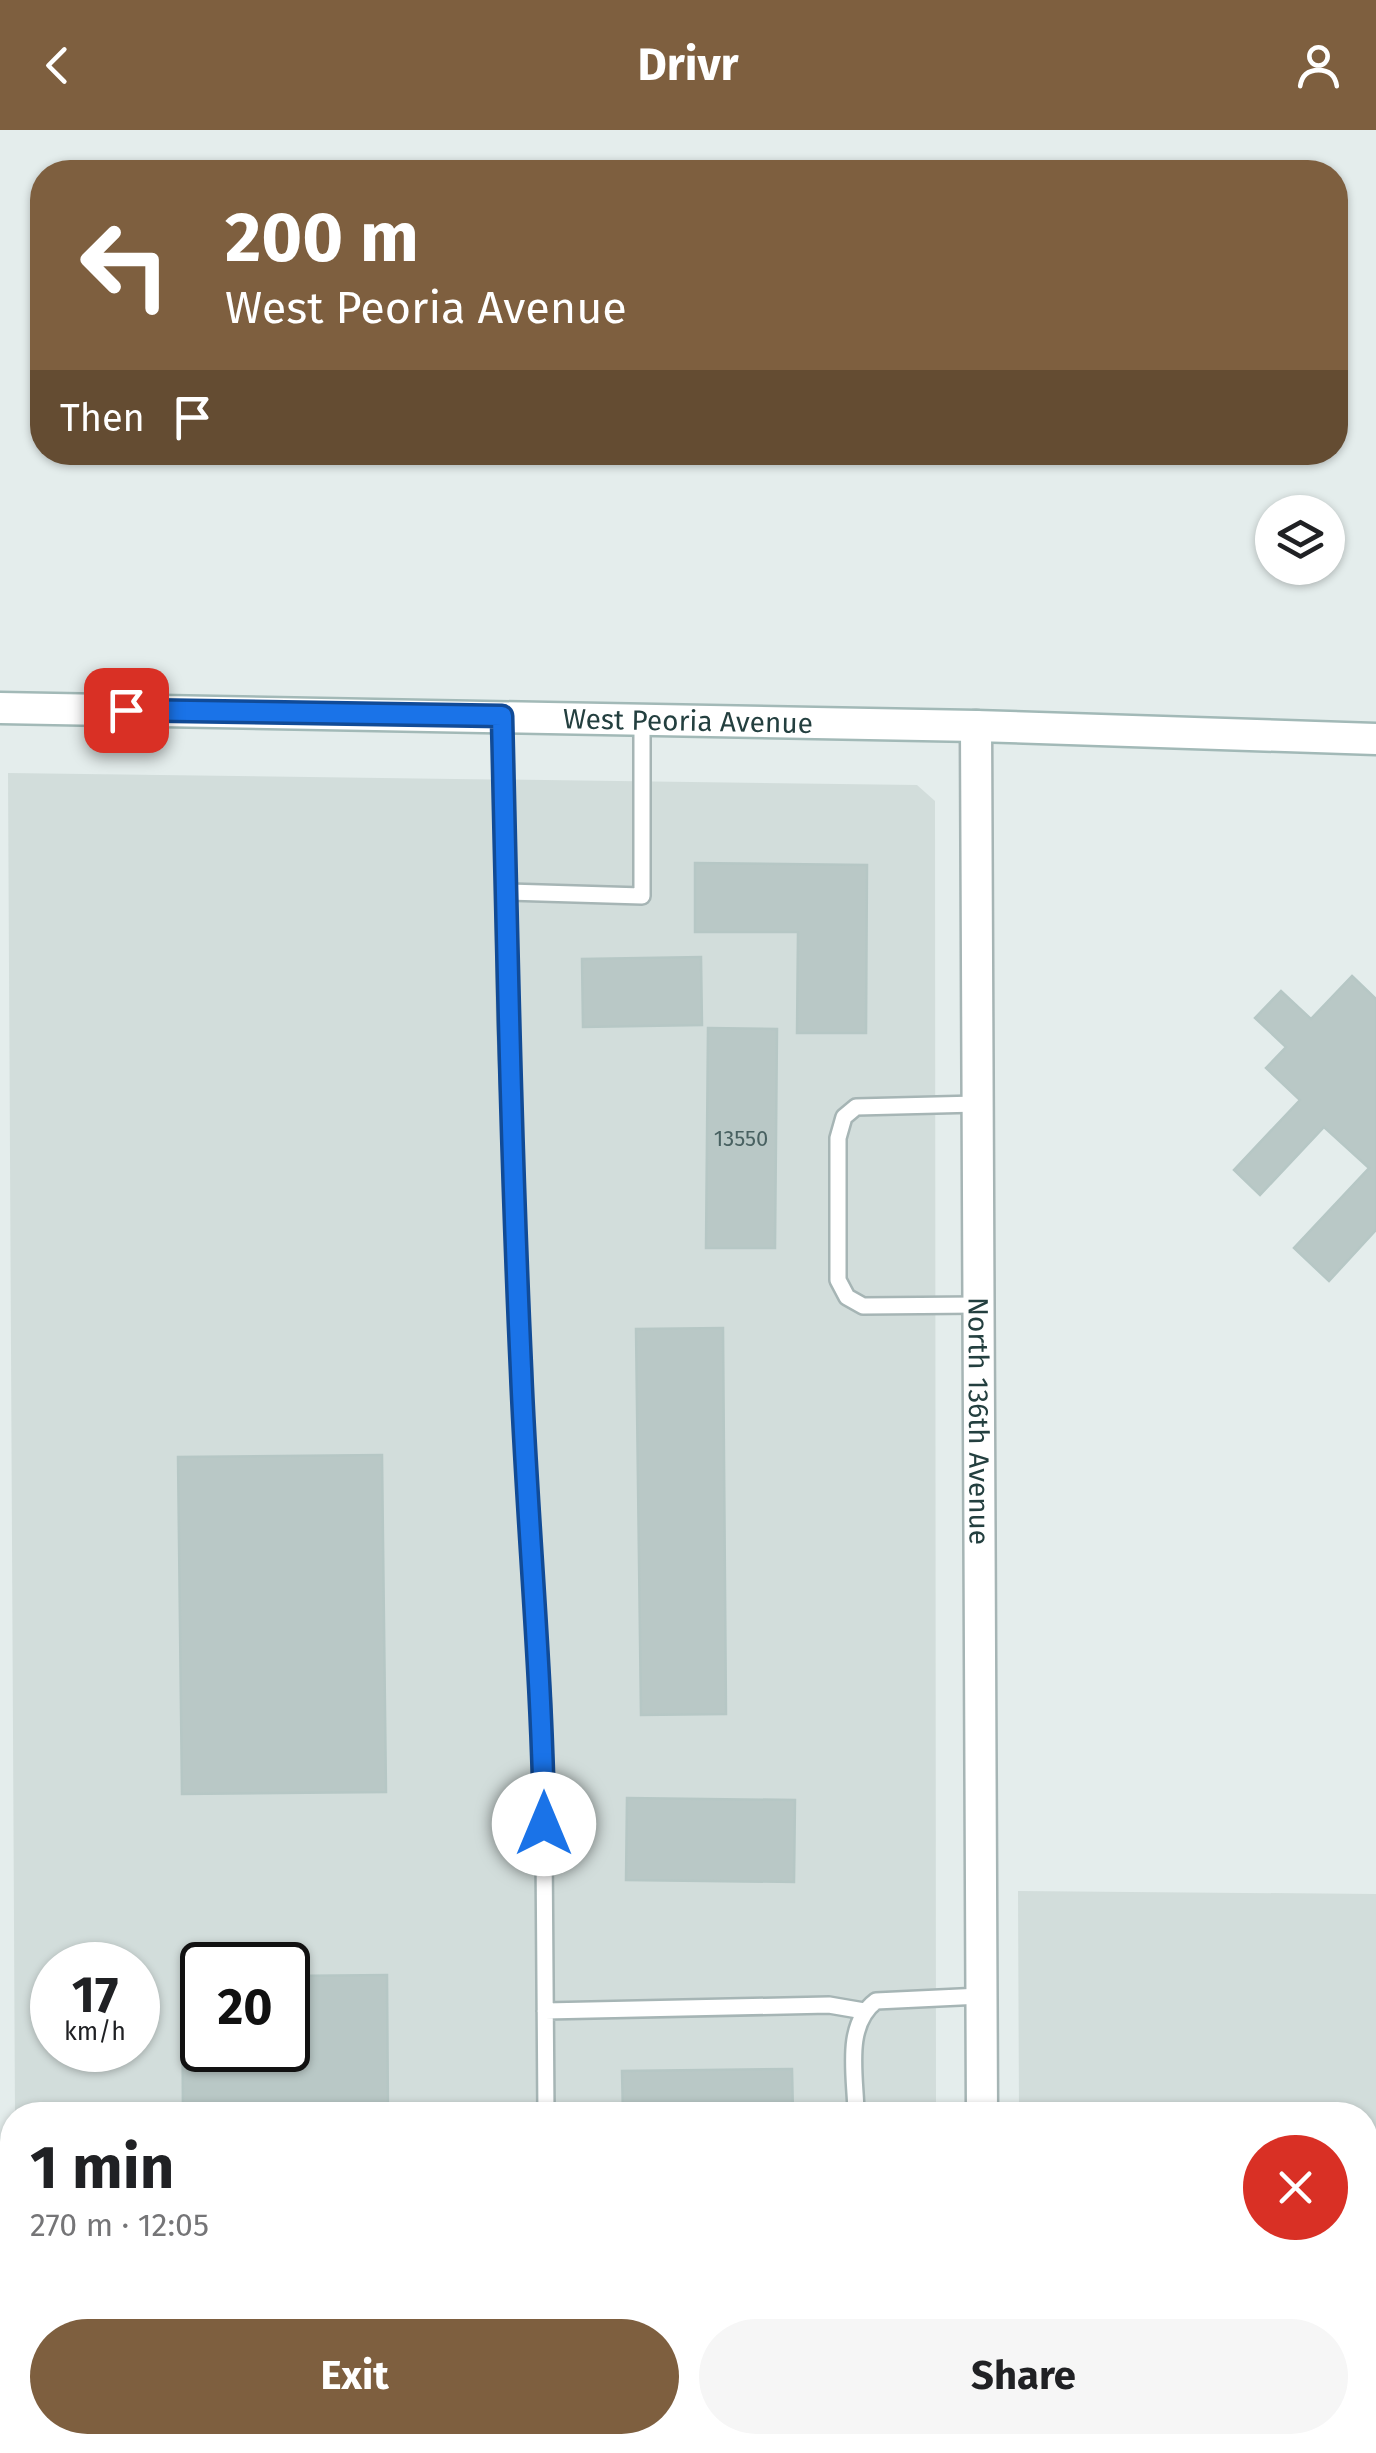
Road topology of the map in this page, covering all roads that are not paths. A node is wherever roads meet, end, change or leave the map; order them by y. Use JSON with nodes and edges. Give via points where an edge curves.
{"nodes":[{"id":1,"x":0,"y":708,"type":"edge"},
{"id":2,"x":502,"y":716,"type":"junction"},
{"id":3,"x":642,"y":718,"type":"junction"},
{"id":4,"x":976,"y":726,"type":"junction"},
{"id":5,"x":1376,"y":740,"type":"edge"},
{"id":6,"x":506,"y":892,"type":"junction"},
{"id":7,"x":977,"y":1104,"type":"junction"},
{"id":8,"x":978,"y":1305,"type":"junction"},
{"id":9,"x":981,"y":1996,"type":"junction"},
{"id":10,"x":864,"y":2010,"type":"junction"},
{"id":11,"x":545,"y":2011,"type":"junction"},
{"id":12,"x":546,"y":2102,"type":"edge"},
{"id":13,"x":856,"y":2102,"type":"edge"},
{"id":14,"x":982,"y":2102,"type":"edge"}],
"edges":[{"from":1,"to":2,"type":"street","name":"West Peoria Avenue"},
{"from":2,"to":3,"type":"street","name":"West Peoria Avenue"},
{"from":2,"to":6,"type":"lane"},
{"from":3,"to":4,"type":"street","name":"West Peoria Avenue"},
{"from":3,"to":6,"type":"lane","via":[[642,896]]},
{"from":4,"to":5,"type":"street","name":"West Peoria Avenue"},
{"from":4,"to":7,"type":"street","name":"North 136th Avenue"},
{"from":6,"to":11,"type":"lane","via":[[521,1373],[543,1712]]},
{"from":7,"to":8,"type":"street","name":"North 136th Avenue"},
{"from":7,"to":8,"type":"lane","via":[[856,1107],[844,1117],[838,1138],[838,1280],[847,1297],[863,1306]]},
{"from":8,"to":9,"type":"street","name":"North 136th Avenue"},
{"from":9,"to":10,"type":"lane","via":[[876,2001]]},
{"from":9,"to":14,"type":"street","name":"North 136th Avenue"},
{"from":10,"to":11,"type":"lane","via":[[829,2005]]},
{"from":10,"to":13,"type":"lane","via":[[854,2032]]},
{"from":11,"to":12,"type":"lane"}]}
